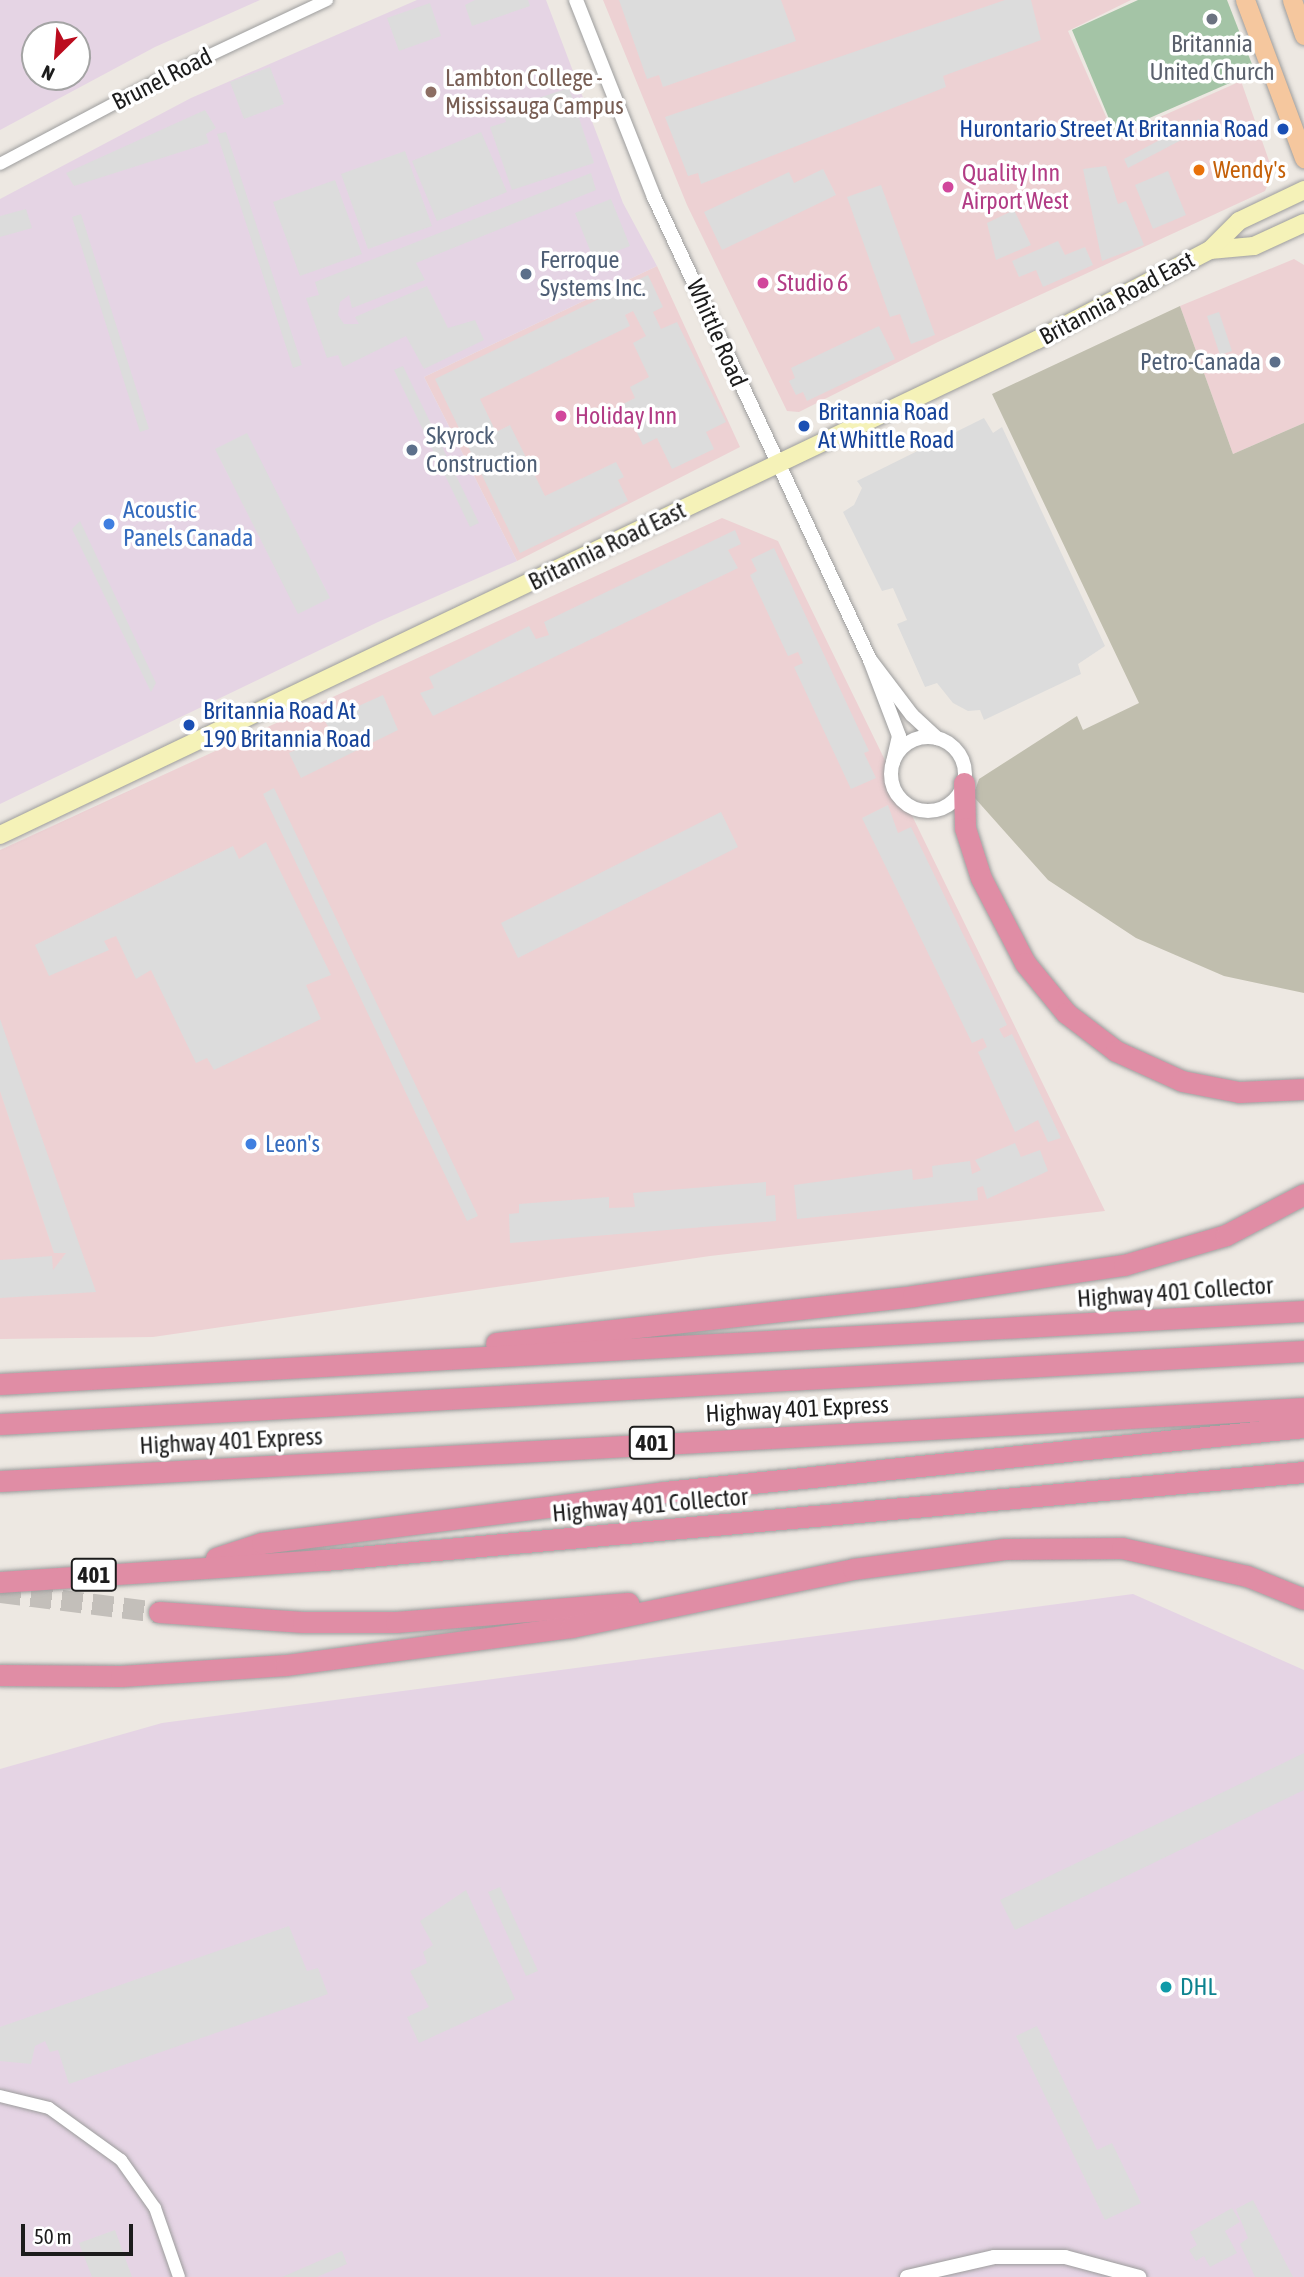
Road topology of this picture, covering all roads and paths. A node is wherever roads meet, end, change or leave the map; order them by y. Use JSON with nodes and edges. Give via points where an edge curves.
{"nodes":[{"id":1,"x":327,"y":0,"type":"edge"},
{"id":2,"x":576,"y":0,"type":"edge"},
{"id":3,"x":1245,"y":0,"type":"edge"},
{"id":4,"x":1292,"y":0,"type":"edge"},
{"id":5,"x":1304,"y":35,"type":"edge"},
{"id":6,"x":1304,"y":158,"type":"edge"},
{"id":7,"x":0,"y":164,"type":"edge"},
{"id":8,"x":1304,"y":190,"type":"edge"},
{"id":9,"x":1304,"y":223,"type":"edge"},
{"id":10,"x":1210,"y":250,"type":"junction"},
{"id":11,"x":777,"y":463,"type":"junction"},
{"id":12,"x":870,"y":660,"type":"junction"},
{"id":13,"x":937,"y":738,"type":"junction"},
{"id":14,"x":893,"y":762,"type":"junction"},
{"id":15,"x":964,"y":783,"type":"junction"},
{"id":16,"x":0,"y":835,"type":"edge"},
{"id":17,"x":1304,"y":1089,"type":"edge"},
{"id":18,"x":1304,"y":1194,"type":"edge"},
{"id":19,"x":1304,"y":1311,"type":"edge"},
{"id":20,"x":1304,"y":1351,"type":"edge"},
{"id":21,"x":345,"y":1362,"type":"junction"},
{"id":22,"x":0,"y":1384,"type":"edge"},
{"id":23,"x":1304,"y":1408,"type":"edge"},
{"id":24,"x":0,"y":1424,"type":"edge"},
{"id":25,"x":1304,"y":1427,"type":"edge"},
{"id":26,"x":1304,"y":1472,"type":"edge"},
{"id":27,"x":0,"y":1481,"type":"edge"},
{"id":28,"x":187,"y":1568,"type":"junction"},
{"id":29,"x":0,"y":1582,"type":"edge"},
{"id":30,"x":717,"y":1595,"type":"junction"},
{"id":31,"x":1304,"y":1599,"type":"edge"},
{"id":32,"x":159,"y":1612,"type":"tunnel mouth"},
{"id":33,"x":0,"y":1675,"type":"edge"},
{"id":34,"x":0,"y":2096,"type":"edge"},
{"id":35,"x":179,"y":2277,"type":"edge"},
{"id":36,"x":907,"y":2277,"type":"edge"},
{"id":37,"x":1139,"y":2277,"type":"edge"}],
"edges":[{"from":1,"to":7,"type":"street","name":"Brunel Road","via":[[186,66]]},
{"from":2,"to":11,"type":"street","name":"Whittle Road","via":[[654,197]]},
{"from":3,"to":6,"type":"main road"},
{"from":4,"to":5,"type":"main road"},
{"from":8,"to":10,"type":"main road","name":"Britannia Road East","via":[[1239,221]]},
{"from":9,"to":10,"type":"main road","name":"Britannia Road East","via":[[1254,246]]},
{"from":10,"to":11,"type":"main road","name":"Britannia Road East","via":[[1037,340]]},
{"from":11,"to":12,"type":"street","name":"Whittle Road"},
{"from":11,"to":16,"type":"main road","name":"Britannia Road East"},
{"from":12,"to":13,"type":"street","name":"Whittle Road","via":[[912,715]]},
{"from":12,"to":14,"type":"street","name":"Whittle Road","via":[[899,736]]},
{"from":13,"to":14,"type":"street","via":[[912,740]]},
{"from":13,"to":15,"type":"street","via":[[962,758]]},
{"from":14,"to":15,"type":"street","via":[[897,794],[917,809],[943,807]]},
{"from":15,"to":17,"type":"highway","via":[[965,828],[986,888],[1025,963],[1066,1013],[1116,1051],[1182,1081],[1239,1093]]},
{"from":18,"to":21,"type":"highway","via":[[1226,1235],[1112,1267],[939,1292]]},
{"from":19,"to":21,"type":"highway","name":"Highway 401 Collector","via":[[698,1348]]},
{"from":20,"to":24,"type":"highway","name":"Highway 401 Express","number":"401"},
{"from":21,"to":22,"type":"highway","name":"Highway 401 Collector"},
{"from":23,"to":27,"type":"highway","name":"Highway 401 Express","number":"401"},
{"from":25,"to":28,"type":"highway","via":[[678,1491],[262,1543]]},
{"from":26,"to":28,"type":"highway","name":"Highway 401 Collector","number":"401","via":[[339,1559]]},
{"from":28,"to":29,"type":"highway","name":"Highway 401 Collector","number":"401"},
{"from":30,"to":31,"type":"highway","via":[[853,1569],[1005,1549],[1075,1546],[1122,1548],[1247,1576]]},
{"from":30,"to":32,"type":"highway","via":[[396,1622],[303,1622]]},
{"from":30,"to":33,"type":"highway","via":[[570,1627],[286,1665],[121,1676]]},
{"from":34,"to":35,"type":"street","via":[[49,2108],[121,2160],[155,2208]]},
{"from":36,"to":37,"type":"street","via":[[994,2257],[1065,2257]]}]}
